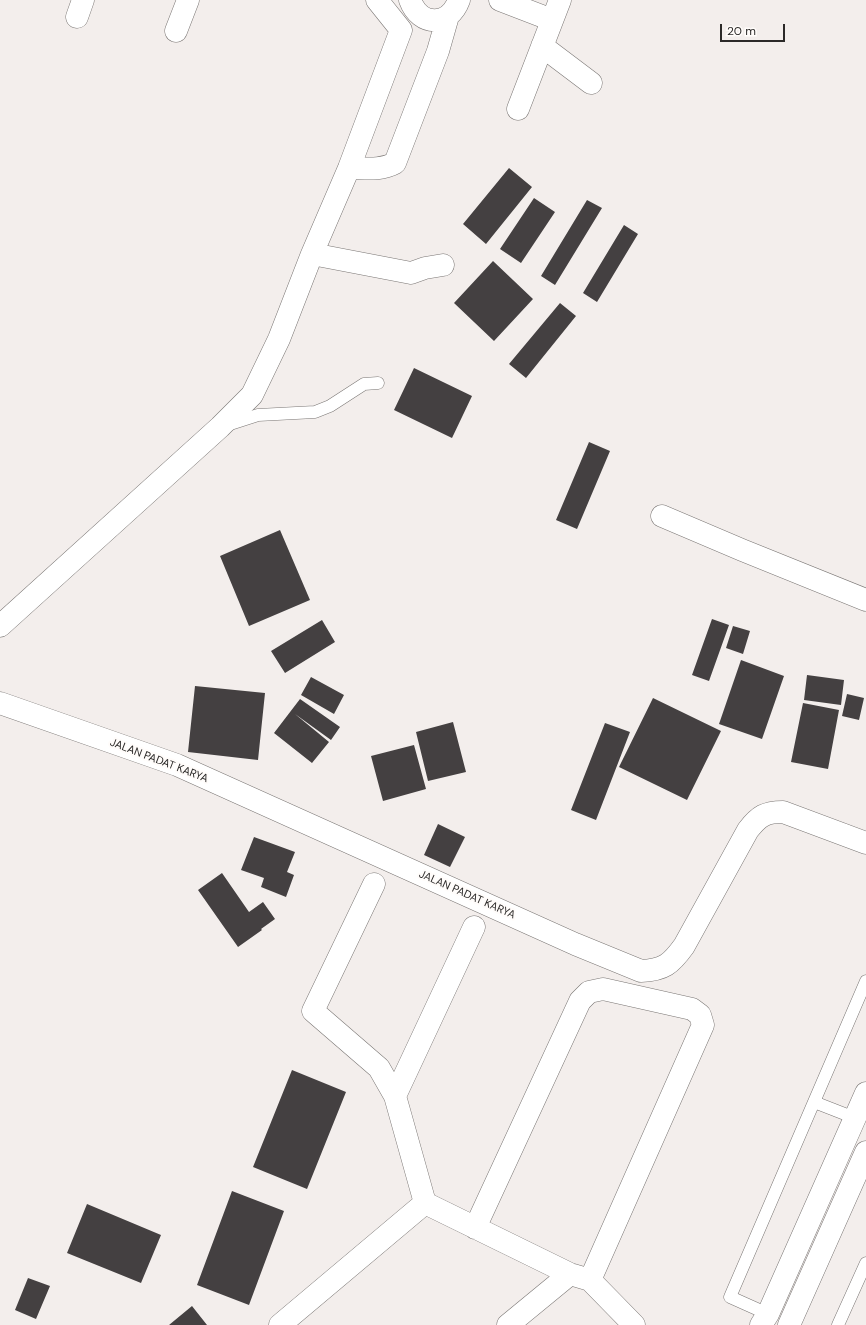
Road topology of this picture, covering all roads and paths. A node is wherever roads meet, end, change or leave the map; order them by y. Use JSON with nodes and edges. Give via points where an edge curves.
{"nodes":[{"id":1,"x":188,"y":0,"type":"edge"},
{"id":2,"x":377,"y":0,"type":"edge"},
{"id":3,"x":500,"y":0,"type":"edge"},
{"id":4,"x":560,"y":0,"type":"edge"},
{"id":5,"x":412,"y":4,"type":"edge"},
{"id":6,"x":453,"y":8,"type":"edge"},
{"id":7,"x":552,"y":20,"type":"junction"},
{"id":8,"x":401,"y":30,"type":"junction"},
{"id":9,"x":176,"y":31,"type":"dead end"},
{"id":10,"x":542,"y":46,"type":"junction"},
{"id":11,"x":591,"y":83,"type":"dead end"},
{"id":12,"x":518,"y":109,"type":"dead end"},
{"id":13,"x":349,"y":168,"type":"junction"},
{"id":14,"x":312,"y":254,"type":"junction"},
{"id":15,"x":443,"y":265,"type":"dead end"},
{"id":16,"x":378,"y":383,"type":"dead end"},
{"id":17,"x":220,"y":427,"type":"junction"},
{"id":18,"x":662,"y":516,"type":"dead end"},
{"id":19,"x":866,"y":600,"type":"edge"},
{"id":20,"x":0,"y":626,"type":"edge"},
{"id":21,"x":0,"y":703,"type":"edge"},
{"id":22,"x":866,"y":843,"type":"edge"},
{"id":23,"x":374,"y":884,"type":"dead end"},
{"id":24,"x":474,"y":928,"type":"dead end"},
{"id":25,"x":866,"y":981,"type":"edge"},
{"id":26,"x":866,"y":1093,"type":"edge"},
{"id":27,"x":395,"y":1096,"type":"junction"},
{"id":28,"x":814,"y":1102,"type":"junction"},
{"id":29,"x":855,"y":1118,"type":"junction"},
{"id":30,"x":866,"y":1152,"type":"edge"},
{"id":31,"x":426,"y":1203,"type":"junction"},
{"id":32,"x":475,"y":1228,"type":"junction"},
{"id":33,"x":866,"y":1263,"type":"edge"},
{"id":34,"x":580,"y":1277,"type":"junction"},
{"id":35,"x":765,"y":1319,"type":"edge"},
{"id":36,"x":280,"y":1325,"type":"edge"},
{"id":37,"x":508,"y":1325,"type":"edge"},
{"id":38,"x":634,"y":1325,"type":"edge"},
{"id":39,"x":789,"y":1325,"type":"edge"},
{"id":40,"x":838,"y":1325,"type":"edge"}],
"edges":[{"from":1,"to":9,"type":"street"},
{"from":2,"to":8,"type":"street"},
{"from":3,"to":7,"type":"street"},
{"from":4,"to":7,"type":"street"},
{"from":5,"to":6,"type":"street","via":[[418,14],[426,19],[435,20]]},
{"from":5,"to":8,"type":"street"},
{"from":6,"to":13,"type":"street","via":[[395,164],[380,169]]},
{"from":7,"to":10,"type":"street"},
{"from":8,"to":13,"type":"street"},
{"from":10,"to":11,"type":"street"},
{"from":10,"to":12,"type":"street"},
{"from":13,"to":14,"type":"street"},
{"from":14,"to":15,"type":"street","via":[[411,273]]},
{"from":14,"to":17,"type":"street","via":[[279,339],[252,395]]},
{"from":16,"to":17,"type":"lane","via":[[364,384],[330,406],[315,412],[258,416]]},
{"from":17,"to":20,"type":"street"},
{"from":18,"to":19,"type":"street"},
{"from":21,"to":22,"type":"street","name":"JALAN PADAT KARYA","via":[[177,765],[575,944],[641,971],[666,966],[684,946],[748,830],[758,818],[770,812],[783,812]]},
{"from":23,"to":27,"type":"street","via":[[313,1011],[379,1068]]},
{"from":24,"to":27,"type":"street"},
{"from":25,"to":28,"type":"lane"},
{"from":26,"to":29,"type":"street"},
{"from":27,"to":31,"type":"street"},
{"from":28,"to":29,"type":"lane"},
{"from":28,"to":35,"type":"lane","via":[[730,1297]]},
{"from":29,"to":35,"type":"street"},
{"from":30,"to":39,"type":"street"},
{"from":31,"to":32,"type":"street"},
{"from":31,"to":36,"type":"street"},
{"from":32,"to":34,"type":"street"},
{"from":32,"to":34,"type":"street","via":[[580,1001],[589,992],[603,989],[692,1009],[700,1015],[703,1025]]},
{"from":33,"to":40,"type":"lane"},
{"from":34,"to":37,"type":"street"},
{"from":34,"to":38,"type":"street"}]}
